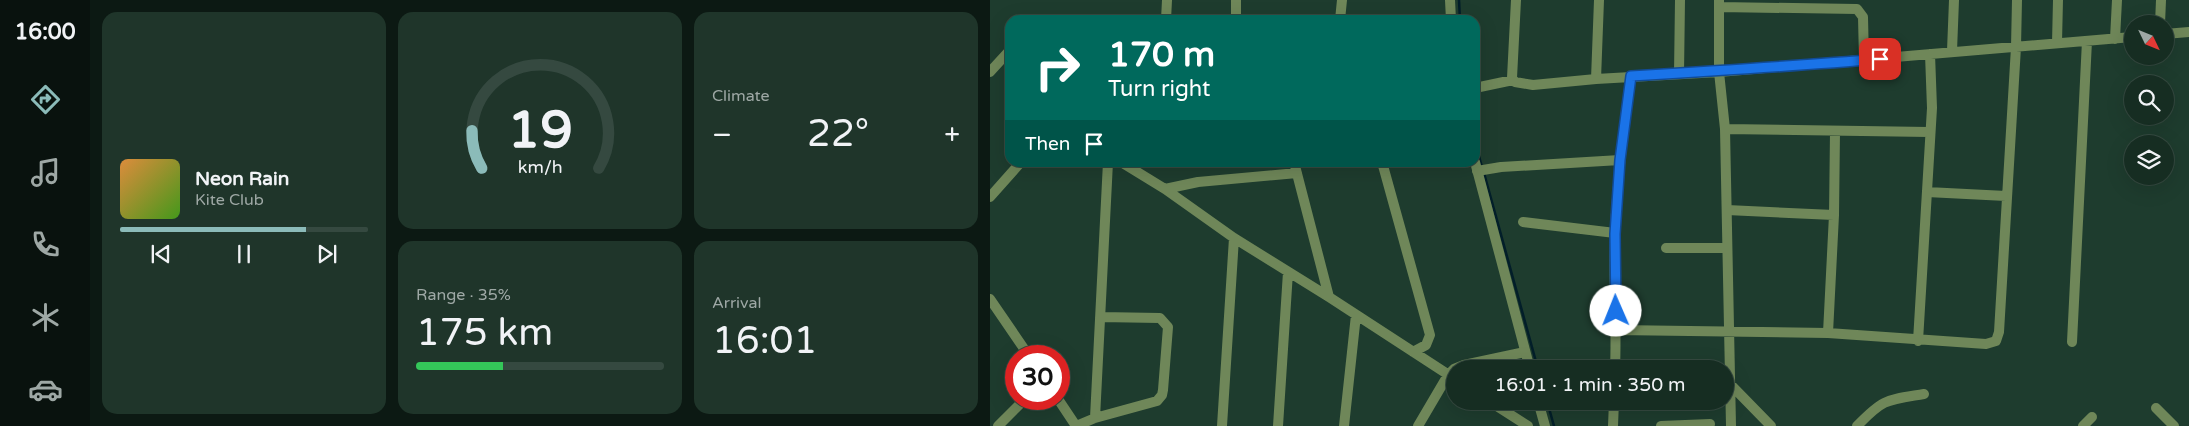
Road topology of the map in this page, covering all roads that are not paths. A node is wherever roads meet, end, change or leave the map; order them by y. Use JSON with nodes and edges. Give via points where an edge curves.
{"nodes":[{"id":1,"x":1167,"y":0,"type":"edge"},
{"id":2,"x":1236,"y":0,"type":"edge"},
{"id":3,"x":1342,"y":0,"type":"edge"},
{"id":4,"x":1450,"y":0,"type":"edge"},
{"id":5,"x":1516,"y":0,"type":"edge"},
{"id":6,"x":1599,"y":0,"type":"edge"},
{"id":7,"x":1680,"y":0,"type":"edge"},
{"id":8,"x":1954,"y":0,"type":"edge"},
{"id":9,"x":2017,"y":0,"type":"edge"},
{"id":10,"x":2058,"y":0,"type":"edge"},
{"id":11,"x":2117,"y":0,"type":"edge"},
{"id":12,"x":2160,"y":0,"type":"edge"},
{"id":13,"x":1719,"y":3,"type":"edge"},
{"id":14,"x":1166,"y":15,"type":"edge"},
{"id":15,"x":1236,"y":15,"type":"edge"},
{"id":16,"x":1340,"y":15,"type":"edge"},
{"id":17,"x":1451,"y":15,"type":"edge"},
{"id":18,"x":2160,"y":15,"type":"edge"},
{"id":19,"x":2189,"y":32,"type":"edge"},
{"id":20,"x":2174,"y":33,"type":"edge"},
{"id":21,"x":2124,"y":38,"type":"edge"},
{"id":22,"x":2115,"y":39,"type":"junction"},
{"id":23,"x":2087,"y":41,"type":"junction"},
{"id":24,"x":2057,"y":44,"type":"junction"},
{"id":25,"x":2016,"y":47,"type":"junction"},
{"id":26,"x":1952,"y":51,"type":"junction"},
{"id":27,"x":1930,"y":54,"type":"junction"},
{"id":28,"x":1005,"y":56,"type":"edge"},
{"id":29,"x":1864,"y":60,"type":"junction"},
{"id":30,"x":990,"y":72,"type":"edge"},
{"id":31,"x":1719,"y":72,"type":"junction"},
{"id":32,"x":1678,"y":74,"type":"junction"},
{"id":33,"x":1631,"y":76,"type":"junction"},
{"id":34,"x":1596,"y":78,"type":"junction"},
{"id":35,"x":1513,"y":80,"type":"junction"},
{"id":36,"x":1480,"y":87,"type":"edge"},
{"id":37,"x":1725,"y":130,"type":"junction"},
{"id":38,"x":1835,"y":132,"type":"junction"},
{"id":39,"x":1929,"y":132,"type":"junction"},
{"id":40,"x":1620,"y":160,"type":"junction"},
{"id":41,"x":1017,"y":167,"type":"edge"},
{"id":42,"x":1108,"y":167,"type":"edge"},
{"id":43,"x":1129,"y":167,"type":"edge"},
{"id":44,"x":1295,"y":167,"type":"edge"},
{"id":45,"x":1383,"y":167,"type":"edge"},
{"id":46,"x":1478,"y":168,"type":"edge"},
{"id":47,"x":1297,"y":173,"type":"junction"},
{"id":48,"x":1165,"y":189,"type":"junction"},
{"id":49,"x":1927,"y":192,"type":"junction"},
{"id":50,"x":2006,"y":196,"type":"junction"},
{"id":51,"x":990,"y":197,"type":"edge"},
{"id":52,"x":1727,"y":210,"type":"junction"},
{"id":53,"x":1834,"y":215,"type":"junction"},
{"id":54,"x":1524,"y":222,"type":"dead end"},
{"id":55,"x":1615,"y":234,"type":"junction"},
{"id":56,"x":1234,"y":238,"type":"junction"},
{"id":57,"x":1666,"y":248,"type":"dead end"},
{"id":58,"x":1727,"y":248,"type":"junction"},
{"id":59,"x":1288,"y":272,"type":"junction"},
{"id":60,"x":1329,"y":297,"type":"junction"},
{"id":61,"x":991,"y":305,"type":"edge"},
{"id":62,"x":1356,"y":315,"type":"junction"},
{"id":63,"x":1100,"y":316,"type":"junction"},
{"id":64,"x":1617,"y":330,"type":"junction"},
{"id":65,"x":1729,"y":331,"type":"junction"},
{"id":66,"x":1828,"y":333,"type":"junction"},
{"id":67,"x":1918,"y":341,"type":"junction"},
{"id":68,"x":2072,"y":342,"type":"dead end"},
{"id":69,"x":1021,"y":345,"type":"edge"},
{"id":70,"x":1413,"y":352,"type":"junction"},
{"id":71,"x":1525,"y":352,"type":"junction"},
{"id":72,"x":1487,"y":360,"type":"edge"},
{"id":73,"x":1527,"y":360,"type":"edge"},
{"id":74,"x":1615,"y":360,"type":"edge"},
{"id":75,"x":1730,"y":360,"type":"edge"},
{"id":76,"x":1446,"y":373,"type":"edge"},
{"id":77,"x":1446,"y":386,"type":"edge"},
{"id":78,"x":1734,"y":388,"type":"edge"},
{"id":79,"x":1924,"y":394,"type":"dead end"},
{"id":80,"x":2156,"y":408,"type":"dead end"},
{"id":81,"x":1014,"y":410,"type":"edge"},
{"id":82,"x":1065,"y":410,"type":"edge"},
{"id":83,"x":1504,"y":410,"type":"edge"},
{"id":84,"x":1541,"y":410,"type":"edge"},
{"id":85,"x":1614,"y":410,"type":"edge"},
{"id":86,"x":1731,"y":410,"type":"edge"},
{"id":87,"x":2092,"y":416,"type":"dead end"},
{"id":88,"x":1095,"y":418,"type":"junction"},
{"id":89,"x":990,"y":419,"type":"edge"},
{"id":90,"x":1710,"y":424,"type":"dead end"},
{"id":91,"x":998,"y":426,"type":"edge"},
{"id":92,"x":1076,"y":426,"type":"edge"},
{"id":93,"x":1222,"y":426,"type":"edge"},
{"id":94,"x":1278,"y":426,"type":"edge"},
{"id":95,"x":1344,"y":426,"type":"edge"},
{"id":96,"x":1419,"y":426,"type":"edge"},
{"id":97,"x":1528,"y":426,"type":"edge"},
{"id":98,"x":1545,"y":426,"type":"edge"},
{"id":99,"x":1613,"y":426,"type":"edge"},
{"id":100,"x":1661,"y":426,"type":"edge"},
{"id":101,"x":1731,"y":426,"type":"edge"},
{"id":102,"x":1771,"y":426,"type":"edge"},
{"id":103,"x":1856,"y":426,"type":"edge"},
{"id":104,"x":2083,"y":426,"type":"edge"},
{"id":105,"x":2174,"y":426,"type":"edge"}],
"edges":[{"from":1,"to":14,"type":"street"},
{"from":2,"to":15,"type":"street"},
{"from":3,"to":16,"type":"street"},
{"from":4,"to":17,"type":"street"},
{"from":5,"to":35,"type":"street"},
{"from":6,"to":34,"type":"street"},
{"from":7,"to":32,"type":"street"},
{"from":8,"to":26,"type":"street"},
{"from":9,"to":25,"type":"street"},
{"from":10,"to":24,"type":"street"},
{"from":11,"to":22,"type":"street"},
{"from":12,"to":18,"type":"street"},
{"from":13,"to":29,"type":"street","via":[[1857,8],[1863,17]]},
{"from":13,"to":31,"type":"street"},
{"from":19,"to":20,"type":"street"},
{"from":21,"to":22,"type":"street"},
{"from":22,"to":23,"type":"street"},
{"from":23,"to":24,"type":"street"},
{"from":23,"to":68,"type":"street"},
{"from":24,"to":25,"type":"street"},
{"from":25,"to":26,"type":"street"},
{"from":25,"to":50,"type":"street"},
{"from":26,"to":27,"type":"street"},
{"from":27,"to":29,"type":"street"},
{"from":27,"to":39,"type":"street","via":[[1932,108]]},
{"from":28,"to":30,"type":"street"},
{"from":29,"to":31,"type":"street"},
{"from":31,"to":32,"type":"street"},
{"from":31,"to":37,"type":"street"},
{"from":32,"to":33,"type":"street"},
{"from":33,"to":34,"type":"street"},
{"from":33,"to":40,"type":"street"},
{"from":34,"to":35,"type":"street","via":[[1533,85]]},
{"from":35,"to":36,"type":"street"},
{"from":37,"to":38,"type":"street"},
{"from":37,"to":52,"type":"street"},
{"from":38,"to":39,"type":"street"},
{"from":38,"to":53,"type":"street"},
{"from":39,"to":49,"type":"street"},
{"from":40,"to":46,"type":"street"},
{"from":40,"to":55,"type":"street"},
{"from":41,"to":51,"type":"street"},
{"from":42,"to":63,"type":"street"},
{"from":43,"to":48,"type":"street"},
{"from":44,"to":47,"type":"street"},
{"from":45,"to":70,"type":"street","via":[[1430,335],[1426,345]]},
{"from":46,"to":71,"type":"street"},
{"from":47,"to":48,"type":"street","via":[[1198,182]]},
{"from":47,"to":60,"type":"street"},
{"from":48,"to":56,"type":"street"},
{"from":49,"to":50,"type":"street"},
{"from":49,"to":67,"type":"street"},
{"from":50,"to":67,"type":"street","via":[[1998,338],[1994,343],[1986,344]]},
{"from":52,"to":53,"type":"street"},
{"from":52,"to":58,"type":"street"},
{"from":53,"to":66,"type":"street"},
{"from":54,"to":55,"type":"street"},
{"from":55,"to":64,"type":"street"},
{"from":56,"to":59,"type":"street"},
{"from":56,"to":93,"type":"street"},
{"from":57,"to":58,"type":"street"},
{"from":58,"to":65,"type":"street"},
{"from":59,"to":60,"type":"street"},
{"from":59,"to":94,"type":"street"},
{"from":60,"to":62,"type":"street"},
{"from":61,"to":69,"type":"street"},
{"from":62,"to":70,"type":"street"},
{"from":62,"to":95,"type":"street"},
{"from":63,"to":88,"type":"street"},
{"from":63,"to":88,"type":"street","via":[[1160,318],[1168,327],[1164,390],[1160,398]]},
{"from":64,"to":65,"type":"street"},
{"from":64,"to":74,"type":"street"},
{"from":65,"to":66,"type":"street"},
{"from":65,"to":75,"type":"street"},
{"from":66,"to":67,"type":"street"},
{"from":70,"to":76,"type":"street"},
{"from":71,"to":72,"type":"street"},
{"from":71,"to":73,"type":"street"},
{"from":77,"to":96,"type":"street"},
{"from":78,"to":102,"type":"street"},
{"from":79,"to":103,"type":"street","via":[[1880,404]]},
{"from":80,"to":105,"type":"street"},
{"from":81,"to":91,"type":"street"},
{"from":82,"to":92,"type":"street"},
{"from":83,"to":97,"type":"street"},
{"from":84,"to":98,"type":"street"},
{"from":85,"to":99,"type":"street"},
{"from":86,"to":101,"type":"street"},
{"from":87,"to":104,"type":"street"},
{"from":88,"to":92,"type":"street"},
{"from":89,"to":91,"type":"street"},
{"from":90,"to":100,"type":"street"}]}
